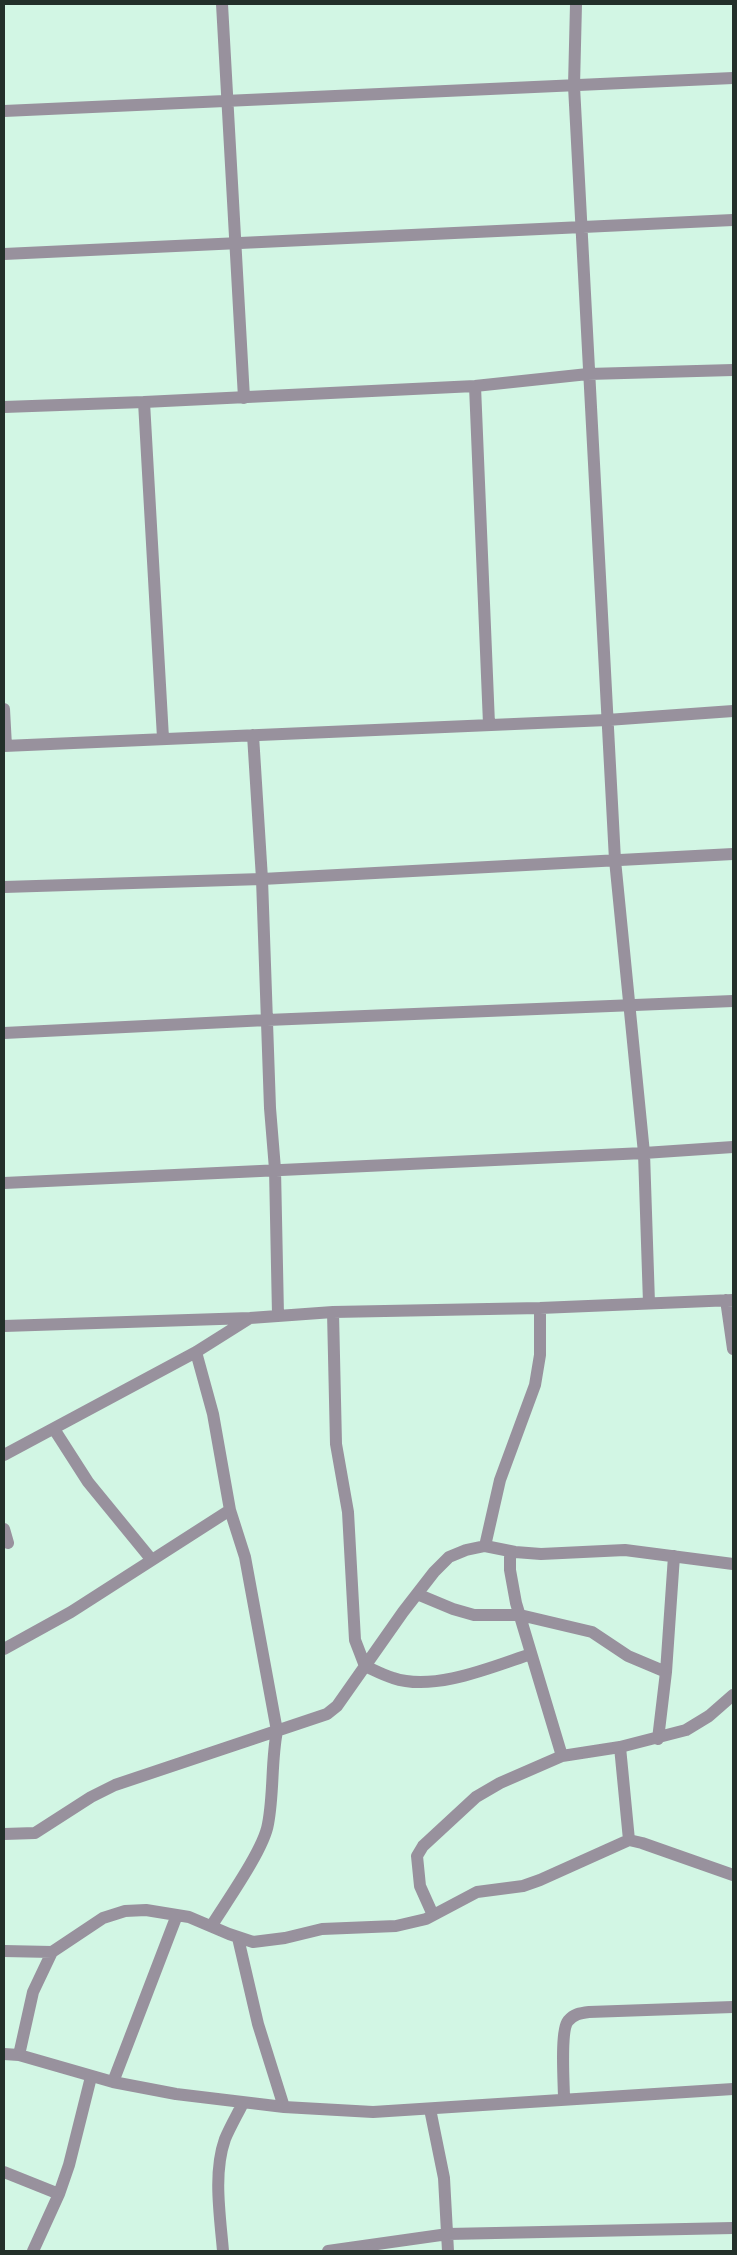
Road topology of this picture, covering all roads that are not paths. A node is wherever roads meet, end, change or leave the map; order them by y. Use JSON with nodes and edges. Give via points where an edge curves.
{"nodes":[{"id":1,"x":222,"y":4,"type":"edge"},
{"id":2,"x":576,"y":4,"type":"edge"},
{"id":3,"x":733,"y":78,"type":"edge"},
{"id":4,"x":574,"y":86,"type":"junction"},
{"id":5,"x":227,"y":100,"type":"junction"},
{"id":6,"x":4,"y":110,"type":"edge"},
{"id":7,"x":733,"y":220,"type":"edge"},
{"id":8,"x":582,"y":226,"type":"junction"},
{"id":9,"x":235,"y":242,"type":"junction"},
{"id":10,"x":4,"y":254,"type":"edge"},
{"id":11,"x":733,"y":370,"type":"edge"},
{"id":12,"x":588,"y":374,"type":"junction"},
{"id":13,"x":475,"y":386,"type":"junction"},
{"id":14,"x":244,"y":398,"type":"junction"},
{"id":15,"x":144,"y":402,"type":"junction"},
{"id":16,"x":4,"y":407,"type":"edge"},
{"id":17,"x":4,"y":709,"type":"edge"},
{"id":18,"x":733,"y":711,"type":"edge"},
{"id":19,"x":607,"y":720,"type":"junction"},
{"id":20,"x":490,"y":724,"type":"junction"},
{"id":21,"x":253,"y":736,"type":"junction"},
{"id":22,"x":163,"y":738,"type":"junction"},
{"id":23,"x":5,"y":746,"type":"edge"},
{"id":24,"x":733,"y":854,"type":"edge"},
{"id":25,"x":615,"y":860,"type":"junction"},
{"id":26,"x":262,"y":879,"type":"junction"},
{"id":27,"x":4,"y":887,"type":"edge"},
{"id":28,"x":733,"y":1001,"type":"edge"},
{"id":29,"x":630,"y":1005,"type":"junction"},
{"id":30,"x":267,"y":1020,"type":"junction"},
{"id":31,"x":4,"y":1033,"type":"edge"},
{"id":32,"x":733,"y":1147,"type":"edge"},
{"id":33,"x":644,"y":1153,"type":"junction"},
{"id":34,"x":275,"y":1169,"type":"junction"},
{"id":35,"x":4,"y":1182,"type":"edge"},
{"id":36,"x":729,"y":1300,"type":"edge"},
{"id":37,"x":649,"y":1303,"type":"junction"},
{"id":38,"x":540,"y":1308,"type":"junction"},
{"id":39,"x":333,"y":1312,"type":"junction"},
{"id":40,"x":278,"y":1314,"type":"junction"},
{"id":41,"x":250,"y":1318,"type":"junction"},
{"id":42,"x":4,"y":1326,"type":"edge"},
{"id":43,"x":733,"y":1349,"type":"edge"},
{"id":44,"x":196,"y":1352,"type":"junction"},
{"id":45,"x":54,"y":1429,"type":"junction"},
{"id":46,"x":4,"y":1455,"type":"edge"},
{"id":47,"x":230,"y":1510,"type":"junction"},
{"id":48,"x":4,"y":1529,"type":"edge"},
{"id":49,"x":8,"y":1543,"type":"dead end"},
{"id":50,"x":485,"y":1546,"type":"junction"},
{"id":51,"x":510,"y":1551,"type":"junction"},
{"id":52,"x":674,"y":1556,"type":"junction"},
{"id":53,"x":151,"y":1559,"type":"junction"},
{"id":54,"x":733,"y":1564,"type":"edge"},
{"id":55,"x":417,"y":1594,"type":"junction"},
{"id":56,"x":520,"y":1615,"type":"junction"},
{"id":57,"x":4,"y":1649,"type":"edge"},
{"id":58,"x":531,"y":1654,"type":"junction"},
{"id":59,"x":365,"y":1666,"type":"junction"},
{"id":60,"x":666,"y":1672,"type":"junction"},
{"id":61,"x":733,"y":1695,"type":"edge"},
{"id":62,"x":277,"y":1731,"type":"junction"},
{"id":63,"x":658,"y":1739,"type":"junction"},
{"id":64,"x":620,"y":1747,"type":"junction"},
{"id":65,"x":562,"y":1756,"type":"junction"},
{"id":66,"x":4,"y":1834,"type":"edge"},
{"id":67,"x":629,"y":1840,"type":"junction"},
{"id":68,"x":733,"y":1875,"type":"edge"},
{"id":69,"x":178,"y":1915,"type":"junction"},
{"id":70,"x":433,"y":1915,"type":"junction"},
{"id":71,"x":212,"y":1925,"type":"junction"},
{"id":72,"x":238,"y":1938,"type":"junction"},
{"id":73,"x":4,"y":1951,"type":"edge"},
{"id":74,"x":52,"y":1952,"type":"junction"},
{"id":75,"x":733,"y":2007,"type":"edge"},
{"id":76,"x":4,"y":2054,"type":"edge"},
{"id":77,"x":18,"y":2055,"type":"junction"},
{"id":78,"x":91,"y":2077,"type":"junction"},
{"id":79,"x":113,"y":2082,"type":"junction"},
{"id":80,"x":733,"y":2089,"type":"edge"},
{"id":81,"x":564,"y":2099,"type":"junction"},
{"id":82,"x":243,"y":2103,"type":"junction"},
{"id":83,"x":284,"y":2107,"type":"junction"},
{"id":84,"x":430,"y":2109,"type":"junction"},
{"id":85,"x":4,"y":2172,"type":"edge"},
{"id":86,"x":59,"y":2194,"type":"junction"},
{"id":87,"x":733,"y":2228,"type":"edge"},
{"id":88,"x":448,"y":2234,"type":"junction"},
{"id":89,"x":32,"y":2251,"type":"edge"},
{"id":90,"x":223,"y":2251,"type":"edge"},
{"id":91,"x":328,"y":2251,"type":"edge"},
{"id":92,"x":448,"y":2251,"type":"edge"}],
"edges":[{"from":1,"to":5,"type":"street"},
{"from":2,"to":4,"type":"street"},
{"from":3,"to":4,"type":"street"},
{"from":4,"to":5,"type":"street"},
{"from":4,"to":8,"type":"street"},
{"from":5,"to":6,"type":"street"},
{"from":5,"to":9,"type":"street"},
{"from":7,"to":8,"type":"street"},
{"from":8,"to":9,"type":"street"},
{"from":8,"to":12,"type":"street"},
{"from":9,"to":10,"type":"street"},
{"from":9,"to":14,"type":"street"},
{"from":11,"to":12,"type":"street"},
{"from":12,"to":13,"type":"street"},
{"from":12,"to":19,"type":"street"},
{"from":13,"to":14,"type":"street"},
{"from":13,"to":20,"type":"street"},
{"from":14,"to":15,"type":"street"},
{"from":15,"to":16,"type":"street"},
{"from":15,"to":22,"type":"street"},
{"from":17,"to":23,"type":"street"},
{"from":18,"to":19,"type":"street"},
{"from":19,"to":20,"type":"street"},
{"from":19,"to":25,"type":"street"},
{"from":20,"to":21,"type":"street"},
{"from":21,"to":22,"type":"street"},
{"from":21,"to":26,"type":"street"},
{"from":22,"to":23,"type":"street"},
{"from":24,"to":25,"type":"street"},
{"from":25,"to":26,"type":"street"},
{"from":25,"to":29,"type":"street"},
{"from":26,"to":27,"type":"street"},
{"from":26,"to":30,"type":"street"},
{"from":28,"to":29,"type":"street"},
{"from":29,"to":30,"type":"street"},
{"from":29,"to":33,"type":"street"},
{"from":30,"to":31,"type":"street"},
{"from":30,"to":34,"type":"street"},
{"from":32,"to":33,"type":"street"},
{"from":33,"to":34,"type":"street"},
{"from":33,"to":37,"type":"street"},
{"from":34,"to":35,"type":"street"},
{"from":34,"to":40,"type":"street"},
{"from":36,"to":37,"type":"street"},
{"from":36,"to":43,"type":"street"},
{"from":37,"to":38,"type":"street"},
{"from":38,"to":39,"type":"street"},
{"from":38,"to":50,"type":"street","via":[[540,1355],[535,1385],[500,1480]]},
{"from":39,"to":40,"type":"street"},
{"from":39,"to":59,"type":"street","via":[[336,1444],[348,1512],[355,1640]]},
{"from":40,"to":41,"type":"street"},
{"from":41,"to":42,"type":"street"},
{"from":41,"to":44,"type":"street"},
{"from":44,"to":45,"type":"street"},
{"from":44,"to":47,"type":"street","via":[[213,1414]]},
{"from":45,"to":46,"type":"street"},
{"from":45,"to":53,"type":"street","via":[[88,1482]]},
{"from":47,"to":53,"type":"street"},
{"from":47,"to":62,"type":"street","via":[[245,1557]]},
{"from":48,"to":49,"type":"street"},
{"from":50,"to":51,"type":"street"},
{"from":50,"to":55,"type":"street","via":[[449,1557]]},
{"from":51,"to":52,"type":"street","via":[[541,1554],[625,1550]]},
{"from":51,"to":56,"type":"street","via":[[512,1580]]},
{"from":52,"to":54,"type":"street"},
{"from":52,"to":60,"type":"street"},
{"from":53,"to":57,"type":"street","via":[[71,1612]]},
{"from":55,"to":56,"type":"street","via":[[474,1615]]},
{"from":55,"to":59,"type":"street"},
{"from":56,"to":58,"type":"street"},
{"from":56,"to":60,"type":"street","via":[[592,1632],[628,1656]]},
{"from":58,"to":59,"type":"street","via":[[444,1680],[417,1682],[394,1679]]},
{"from":58,"to":65,"type":"street"},
{"from":59,"to":62,"type":"street","via":[[337,1706],[327,1714]]},
{"from":60,"to":63,"type":"street"},
{"from":61,"to":63,"type":"street","via":[[709,1716],[686,1730]]},
{"from":62,"to":66,"type":"street","via":[[115,1785],[35,1833]]},
{"from":62,"to":71,"type":"street","via":[[268,1824]]},
{"from":63,"to":64,"type":"street"},
{"from":64,"to":65,"type":"street"},
{"from":64,"to":67,"type":"street"},
{"from":65,"to":70,"type":"street","via":[[476,1797],[423,1846],[417,1856],[417,1870],[420,1886]]},
{"from":67,"to":68,"type":"street"},
{"from":67,"to":70,"type":"street","via":[[522,1886],[477,1892]]},
{"from":69,"to":71,"type":"street"},
{"from":69,"to":74,"type":"street","via":[[146,1910],[125,1911],[103,1918]]},
{"from":69,"to":79,"type":"street"},
{"from":70,"to":72,"type":"street","via":[[396,1926],[322,1929],[268,1941]]},
{"from":71,"to":72,"type":"street"},
{"from":72,"to":83,"type":"street","via":[[258,2024]]},
{"from":73,"to":74,"type":"street"},
{"from":74,"to":77,"type":"street","via":[[33,1992]]},
{"from":75,"to":81,"type":"street","via":[[576,2014],[567,2023],[564,2040]]},
{"from":76,"to":77,"type":"street"},
{"from":77,"to":78,"type":"street"},
{"from":78,"to":79,"type":"street"},
{"from":78,"to":86,"type":"street"},
{"from":79,"to":82,"type":"street"},
{"from":80,"to":81,"type":"street"},
{"from":81,"to":84,"type":"street"},
{"from":82,"to":83,"type":"street"},
{"from":82,"to":90,"type":"street","via":[[225,2139],[219,2171]]},
{"from":83,"to":84,"type":"street","via":[[373,2112]]},
{"from":84,"to":88,"type":"street","via":[[444,2178]]},
{"from":85,"to":86,"type":"street"},
{"from":86,"to":89,"type":"street"},
{"from":87,"to":88,"type":"street"},
{"from":88,"to":91,"type":"street"},
{"from":88,"to":92,"type":"street"}]}
